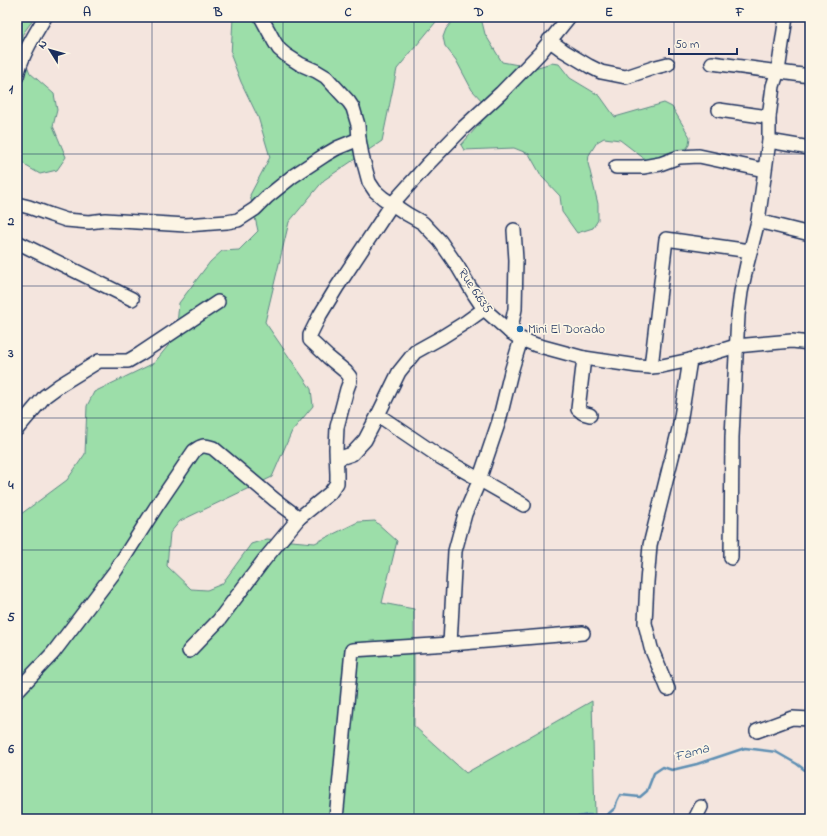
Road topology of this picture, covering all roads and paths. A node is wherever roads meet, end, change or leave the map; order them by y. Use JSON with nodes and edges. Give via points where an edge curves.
{"nodes":[{"id":1,"x":45,"y":17,"type":"edge"},
{"id":2,"x":261,"y":17,"type":"edge"},
{"id":3,"x":569,"y":17,"type":"edge"},
{"id":4,"x":786,"y":17,"type":"edge"},
{"id":5,"x":549,"y":40,"type":"junction"},
{"id":6,"x":668,"y":64,"type":"dead end"},
{"id":7,"x":712,"y":64,"type":"dead end"},
{"id":8,"x":778,"y":71,"type":"junction"},
{"id":9,"x":17,"y":76,"type":"edge"},
{"id":10,"x":810,"y":76,"type":"edge"},
{"id":11,"x":719,"y":110,"type":"dead end"},
{"id":12,"x":769,"y":117,"type":"junction"},
{"id":13,"x":359,"y":139,"type":"junction"},
{"id":14,"x":769,"y":141,"type":"junction"},
{"id":15,"x":810,"y":148,"type":"edge"},
{"id":16,"x":616,"y":167,"type":"dead end"},
{"id":17,"x":764,"y":170,"type":"junction"},
{"id":18,"x":17,"y":204,"type":"edge"},
{"id":19,"x":392,"y":204,"type":"junction"},
{"id":20,"x":758,"y":222,"type":"junction"},
{"id":21,"x":514,"y":230,"type":"dead end"},
{"id":22,"x":810,"y":234,"type":"edge"},
{"id":23,"x":17,"y":242,"type":"edge"},
{"id":24,"x":750,"y":251,"type":"junction"},
{"id":25,"x":132,"y":298,"type":"dead end"},
{"id":26,"x":218,"y":302,"type":"dead end"},
{"id":27,"x":484,"y":309,"type":"junction"},
{"id":28,"x":510,"y":332,"type":"junction"},
{"id":29,"x":521,"y":339,"type":"junction"},
{"id":30,"x":810,"y":343,"type":"edge"},
{"id":31,"x":736,"y":346,"type":"junction"},
{"id":32,"x":584,"y":358,"type":"junction"},
{"id":33,"x":690,"y":360,"type":"junction"},
{"id":34,"x":651,"y":367,"type":"junction"},
{"id":35,"x":590,"y":415,"type":"dead end"},
{"id":36,"x":378,"y":416,"type":"junction"},
{"id":37,"x":17,"y":429,"type":"edge"},
{"id":38,"x":337,"y":459,"type":"junction"},
{"id":39,"x":479,"y":479,"type":"junction"},
{"id":40,"x":524,"y":505,"type":"dead end"},
{"id":41,"x":299,"y":518,"type":"junction"},
{"id":42,"x":731,"y":558,"type":"dead end"},
{"id":43,"x":583,"y":633,"type":"dead end"},
{"id":44,"x":450,"y":644,"type":"junction"},
{"id":45,"x":189,"y":651,"type":"dead end"},
{"id":46,"x":668,"y":688,"type":"dead end"},
{"id":47,"x":17,"y":691,"type":"edge"},
{"id":48,"x":810,"y":719,"type":"edge"},
{"id":49,"x":757,"y":731,"type":"dead end"},
{"id":50,"x":701,"y":807,"type":"dead end"},
{"id":51,"x":336,"y":819,"type":"edge"},
{"id":52,"x":695,"y":819,"type":"edge"}],
"edges":[{"from":1,"to":9,"type":"street","via":[[25,52]]},
{"from":2,"to":13,"type":"street","name":"Rue 6.635","via":[[282,52],[326,77],[349,102],[355,112]]},
{"from":3,"to":5,"type":"street"},
{"from":4,"to":8,"type":"street"},
{"from":5,"to":6,"type":"street","via":[[601,72],[626,77]]},
{"from":5,"to":19,"type":"street","via":[[540,53],[452,139]]},
{"from":7,"to":8,"type":"street"},
{"from":8,"to":10,"type":"street"},
{"from":8,"to":12,"type":"street","via":[[773,86]]},
{"from":11,"to":12,"type":"street"},
{"from":12,"to":14,"type":"street"},
{"from":13,"to":18,"type":"street","via":[[337,148],[293,176],[255,209],[238,220],[186,225],[105,220],[89,222],[66,220]]},
{"from":13,"to":19,"type":"street","name":"Rue 6.635","via":[[369,182]]},
{"from":14,"to":15,"type":"street"},
{"from":14,"to":17,"type":"street"},
{"from":16,"to":17,"type":"street","via":[[643,167],[679,157],[698,156]]},
{"from":17,"to":20,"type":"street"},
{"from":19,"to":27,"type":"street","name":"Rue 6.635","via":[[424,222],[458,266]]},
{"from":19,"to":38,"type":"street","via":[[337,286],[310,334],[310,340],[350,377],[337,427]]},
{"from":20,"to":22,"type":"street"},
{"from":20,"to":24,"type":"street"},
{"from":21,"to":28,"type":"street","via":[[515,309]]},
{"from":23,"to":25,"type":"street"},
{"from":24,"to":31,"type":"street","via":[[741,292]]},
{"from":24,"to":34,"type":"street","via":[[666,239]]},
{"from":26,"to":37,"type":"street","via":[[128,361],[99,362],[60,385],[45,396]]},
{"from":27,"to":28,"type":"street","name":"Rue 6.635"},
{"from":27,"to":36,"type":"street","via":[[415,352],[399,372]]},
{"from":28,"to":29,"type":"street","name":"Rue 6.635"},
{"from":29,"to":32,"type":"street","name":"Rue 6.635"},
{"from":29,"to":39,"type":"street","via":[[499,421]]},
{"from":30,"to":31,"type":"street","name":"Rue 6.635","via":[[792,341]]},
{"from":31,"to":33,"type":"street","name":"Rue 6.635"},
{"from":31,"to":42,"type":"street"},
{"from":32,"to":34,"type":"street","name":"Rue 6.635"},
{"from":32,"to":35,"type":"street","via":[[578,409]]},
{"from":33,"to":34,"type":"street","name":"Rue 6.635"},
{"from":33,"to":46,"type":"street","via":[[679,428],[650,545],[647,589],[645,623],[650,648]]},
{"from":36,"to":38,"type":"street","via":[[365,440],[356,450]]},
{"from":36,"to":39,"type":"street"},
{"from":38,"to":41,"type":"street","via":[[337,483],[334,488]]},
{"from":39,"to":40,"type":"street"},
{"from":39,"to":44,"type":"street","via":[[464,514],[455,551]]},
{"from":41,"to":45,"type":"street","via":[[219,620]]},
{"from":41,"to":47,"type":"street","via":[[213,448],[199,447],[158,504],[116,570],[53,653]]},
{"from":43,"to":44,"type":"street"},
{"from":44,"to":51,"type":"street","via":[[352,650]]},
{"from":48,"to":49,"type":"street","via":[[792,718]]},
{"from":50,"to":52,"type":"street"}]}
